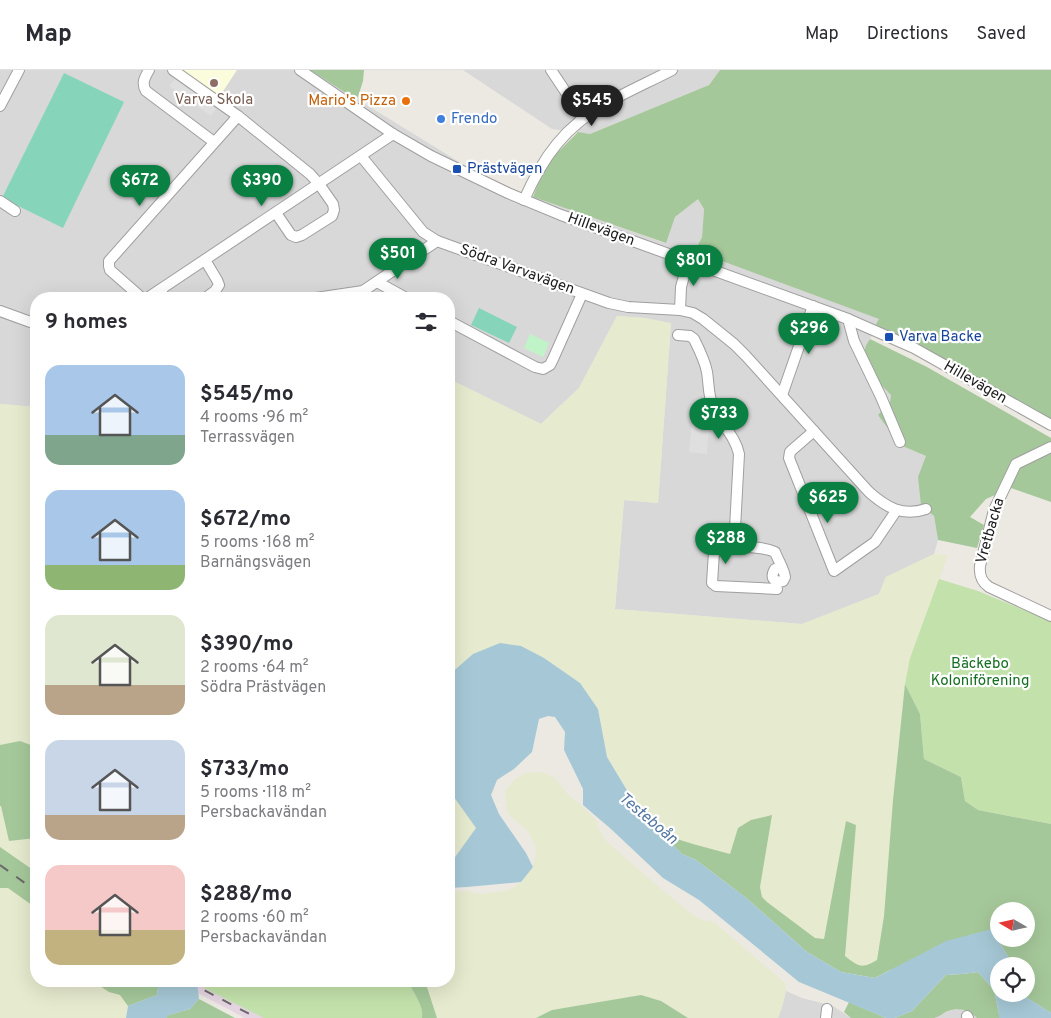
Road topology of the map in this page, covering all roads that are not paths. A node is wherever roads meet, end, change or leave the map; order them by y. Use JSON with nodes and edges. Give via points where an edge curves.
{"nodes":[{"id":1,"x":19,"y":70,"type":"edge"},
{"id":2,"x":149,"y":70,"type":"edge"},
{"id":3,"x":173,"y":70,"type":"edge"},
{"id":4,"x":300,"y":70,"type":"edge"},
{"id":5,"x":551,"y":70,"type":"edge"},
{"id":6,"x":672,"y":70,"type":"edge"},
{"id":7,"x":0,"y":106,"type":"edge"},
{"id":8,"x":238,"y":116,"type":"junction"},
{"id":9,"x":583,"y":118,"type":"junction"},
{"id":10,"x":393,"y":134,"type":"junction"},
{"id":11,"x":214,"y":142,"type":"junction"},
{"id":12,"x":361,"y":156,"type":"junction"},
{"id":13,"x":319,"y":184,"type":"junction"},
{"id":14,"x":524,"y":200,"type":"junction"},
{"id":15,"x":0,"y":201,"type":"edge"},
{"id":16,"x":15,"y":211,"type":"dead end"},
{"id":17,"x":276,"y":212,"type":"junction"},
{"id":18,"x":437,"y":241,"type":"junction"},
{"id":19,"x":204,"y":260,"type":"junction"},
{"id":20,"x":688,"y":262,"type":"junction"},
{"id":21,"x":377,"y":282,"type":"junction"},
{"id":22,"x":160,"y":290,"type":"joint"},
{"id":23,"x":136,"y":292,"type":"edge"},
{"id":24,"x":156,"y":292,"type":"edge"},
{"id":25,"x":214,"y":292,"type":"edge"},
{"id":26,"x":356,"y":292,"type":"edge"},
{"id":27,"x":395,"y":292,"type":"edge"},
{"id":28,"x":582,"y":294,"type":"junction"},
{"id":29,"x":813,"y":306,"type":"junction"},
{"id":30,"x":680,"y":310,"type":"junction"},
{"id":31,"x":0,"y":311,"type":"edge"},
{"id":32,"x":848,"y":319,"type":"junction"},
{"id":33,"x":30,"y":322,"type":"edge"},
{"id":34,"x":455,"y":324,"type":"edge"},
{"id":35,"x":678,"y":334,"type":"dead end"},
{"id":36,"x":782,"y":395,"type":"junction"},
{"id":37,"x":1051,"y":425,"type":"edge"},
{"id":38,"x":814,"y":431,"type":"junction"},
{"id":39,"x":900,"y":442,"type":"dead end"},
{"id":40,"x":1051,"y":448,"type":"edge"},
{"id":41,"x":926,"y":509,"type":"dead end"},
{"id":42,"x":896,"y":510,"type":"junction"},
{"id":43,"x":734,"y":547,"type":"junction"},
{"id":44,"x":781,"y":567,"type":"dead end"},
{"id":45,"x":777,"y":589,"type":"dead end"},
{"id":46,"x":1051,"y":616,"type":"edge"}],
"edges":[{"from":1,"to":7,"type":"street"},
{"from":2,"to":11,"type":"street","via":[[144,80],[145,90]]},
{"from":3,"to":8,"type":"street"},
{"from":4,"to":10,"type":"street","name":"Hillevägen"},
{"from":5,"to":9,"type":"street"},
{"from":6,"to":9,"type":"street"},
{"from":8,"to":11,"type":"street"},
{"from":8,"to":13,"type":"street"},
{"from":9,"to":14,"type":"street","via":[[562,136],[548,154]]},
{"from":10,"to":12,"type":"street"},
{"from":10,"to":14,"type":"street","name":"Hillevägen"},
{"from":11,"to":23,"type":"street","via":[[109,261],[110,270]]},
{"from":12,"to":13,"type":"street"},
{"from":12,"to":18,"type":"street","name":"Södra Varvavägen","via":[[423,232]]},
{"from":13,"to":17,"type":"street"},
{"from":13,"to":17,"type":"street","via":[[334,206],[329,218],[295,237]]},
{"from":14,"to":20,"type":"street","name":"Hillevägen"},
{"from":15,"to":16,"type":"street"},
{"from":17,"to":19,"type":"street"},
{"from":18,"to":21,"type":"street"},
{"from":18,"to":28,"type":"street","name":"Södra Varvavägen"},
{"from":19,"to":22,"type":"street"},
{"from":19,"to":25,"type":"street","via":[[219,285]]},
{"from":20,"to":29,"type":"street","name":"Hillevägen"},
{"from":20,"to":30,"type":"street","via":[[681,287]]},
{"from":21,"to":26,"type":"street"},
{"from":21,"to":27,"type":"street"},
{"from":22,"to":24,"type":"street"},
{"from":28,"to":30,"type":"street","name":"Södra Varvavägen","via":[[619,306]]},
{"from":28,"to":34,"type":"street","via":[[554,359],[543,369]]},
{"from":29,"to":32,"type":"street","name":"Hillevägen"},
{"from":29,"to":36,"type":"street"},
{"from":30,"to":36,"type":"street","name":"Södra Varvavägen","via":[[698,315],[728,339]]},
{"from":31,"to":33,"type":"street"},
{"from":32,"to":37,"type":"street","name":"Hillevägen","via":[[914,348]]},
{"from":32,"to":39,"type":"street","via":[[854,341]]},
{"from":35,"to":43,"type":"street","via":[[694,339],[706,368],[712,404],[738,448]]},
{"from":36,"to":38,"type":"street","name":"Södra Varvavägen"},
{"from":38,"to":42,"type":"street","name":"Södra Varvavägen","via":[[868,492]]},
{"from":38,"to":42,"type":"street","via":[[790,452],[789,458],[830,573],[875,542]]},
{"from":40,"to":46,"type":"street","name":"Vretbacka","via":[[1016,464],[998,500],[979,573],[989,587]]},
{"from":41,"to":42,"type":"street","name":"Södra Varvavägen","via":[[916,512]]},
{"from":43,"to":44,"type":"street","via":[[768,549],[775,552]]},
{"from":43,"to":45,"type":"street","via":[[716,547],[712,583],[716,586]]}]}
